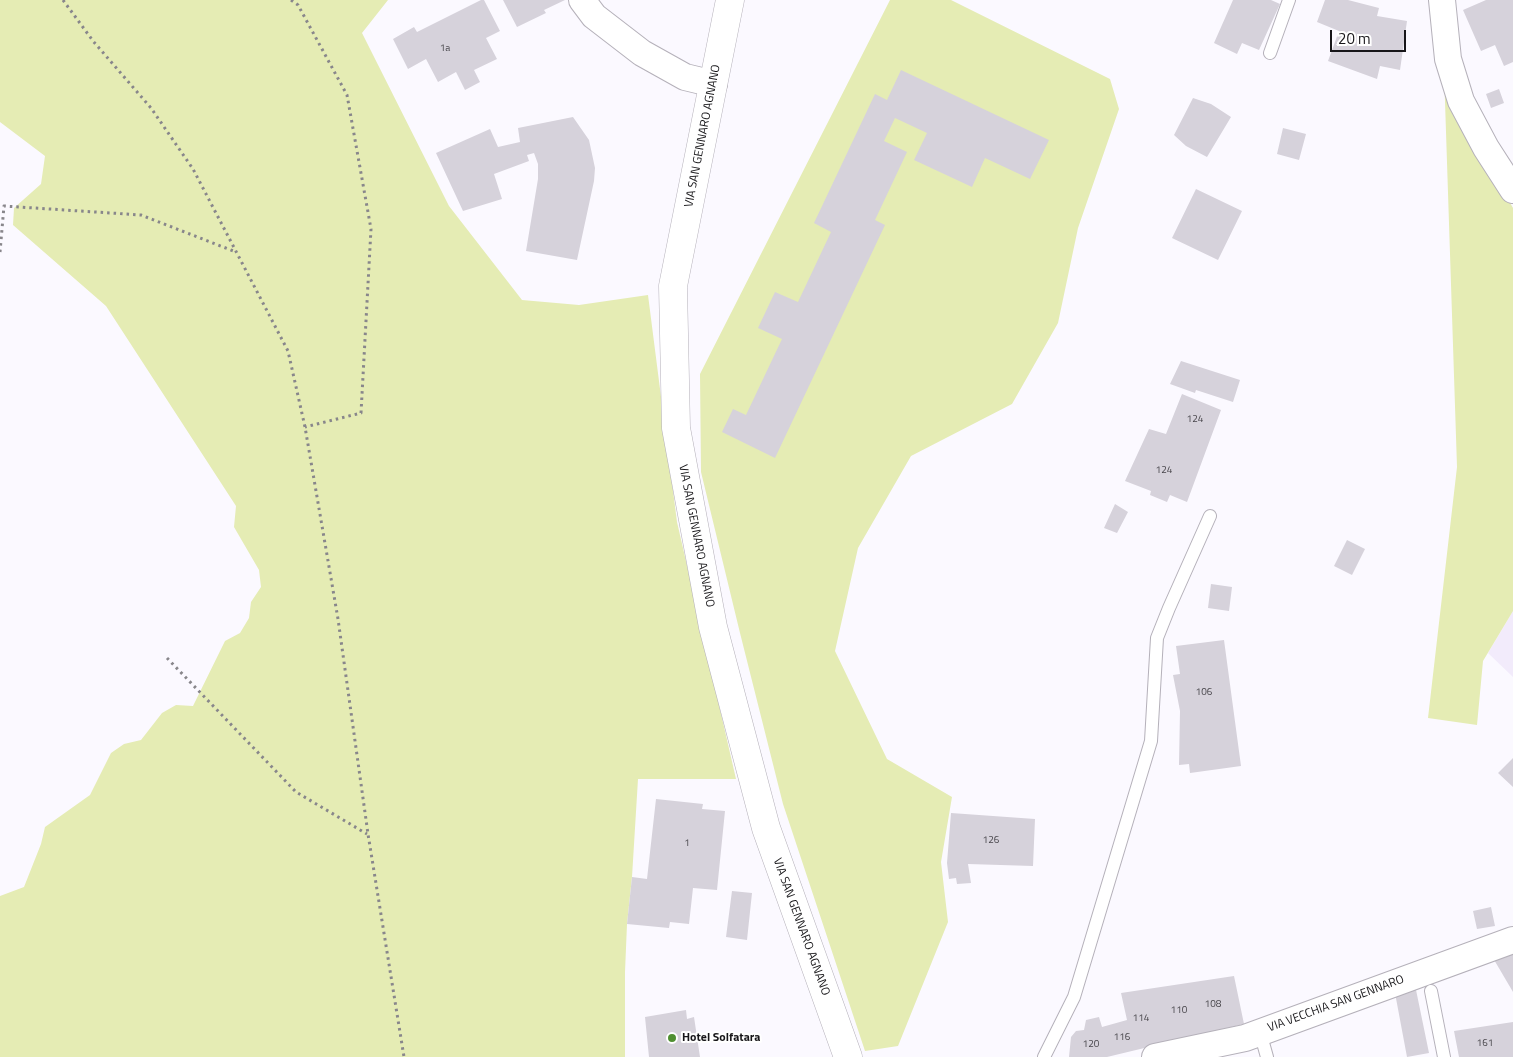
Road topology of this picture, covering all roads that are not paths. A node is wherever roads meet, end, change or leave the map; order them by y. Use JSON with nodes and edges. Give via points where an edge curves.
{"nodes":[{"id":1,"x":582,"y":0,"type":"edge"},
{"id":2,"x":730,"y":0,"type":"edge"},
{"id":3,"x":1289,"y":0,"type":"edge"},
{"id":4,"x":1442,"y":0,"type":"edge"},
{"id":5,"x":1270,"y":53,"type":"dead end"},
{"id":6,"x":714,"y":84,"type":"junction"},
{"id":7,"x":1513,"y":190,"type":"edge"},
{"id":8,"x":1210,"y":516,"type":"dead end"},
{"id":9,"x":1513,"y":940,"type":"edge"},
{"id":10,"x":1430,"y":991,"type":"dead end"},
{"id":11,"x":1260,"y":1032,"type":"junction"},
{"id":12,"x":848,"y":1057,"type":"edge"},
{"id":13,"x":1044,"y":1057,"type":"edge"},
{"id":14,"x":1155,"y":1057,"type":"edge"},
{"id":15,"x":1267,"y":1057,"type":"edge"},
{"id":16,"x":1444,"y":1057,"type":"edge"}],
"edges":[{"from":1,"to":6,"type":"street","via":[[594,16],[642,53],[685,77]]},
{"from":2,"to":6,"type":"main road","name":"VIA SAN GENNARO AGNANO"},
{"from":3,"to":5,"type":"lane"},
{"from":4,"to":7,"type":"street","via":[[1448,59],[1461,101]]},
{"from":6,"to":12,"type":"main road","name":"VIA SAN GENNARO AGNANO","via":[[673,286],[676,428],[713,627],[766,828]]},
{"from":8,"to":13,"type":"lane","via":[[1158,638],[1151,741],[1074,997]]},
{"from":9,"to":11,"type":"street","name":"VIA VECCHIA SAN GENNARO"},
{"from":10,"to":16,"type":"lane"},
{"from":11,"to":14,"type":"street","name":"VIA VECCHIA SAN GENNARO"},
{"from":11,"to":15,"type":"lane"}]}
